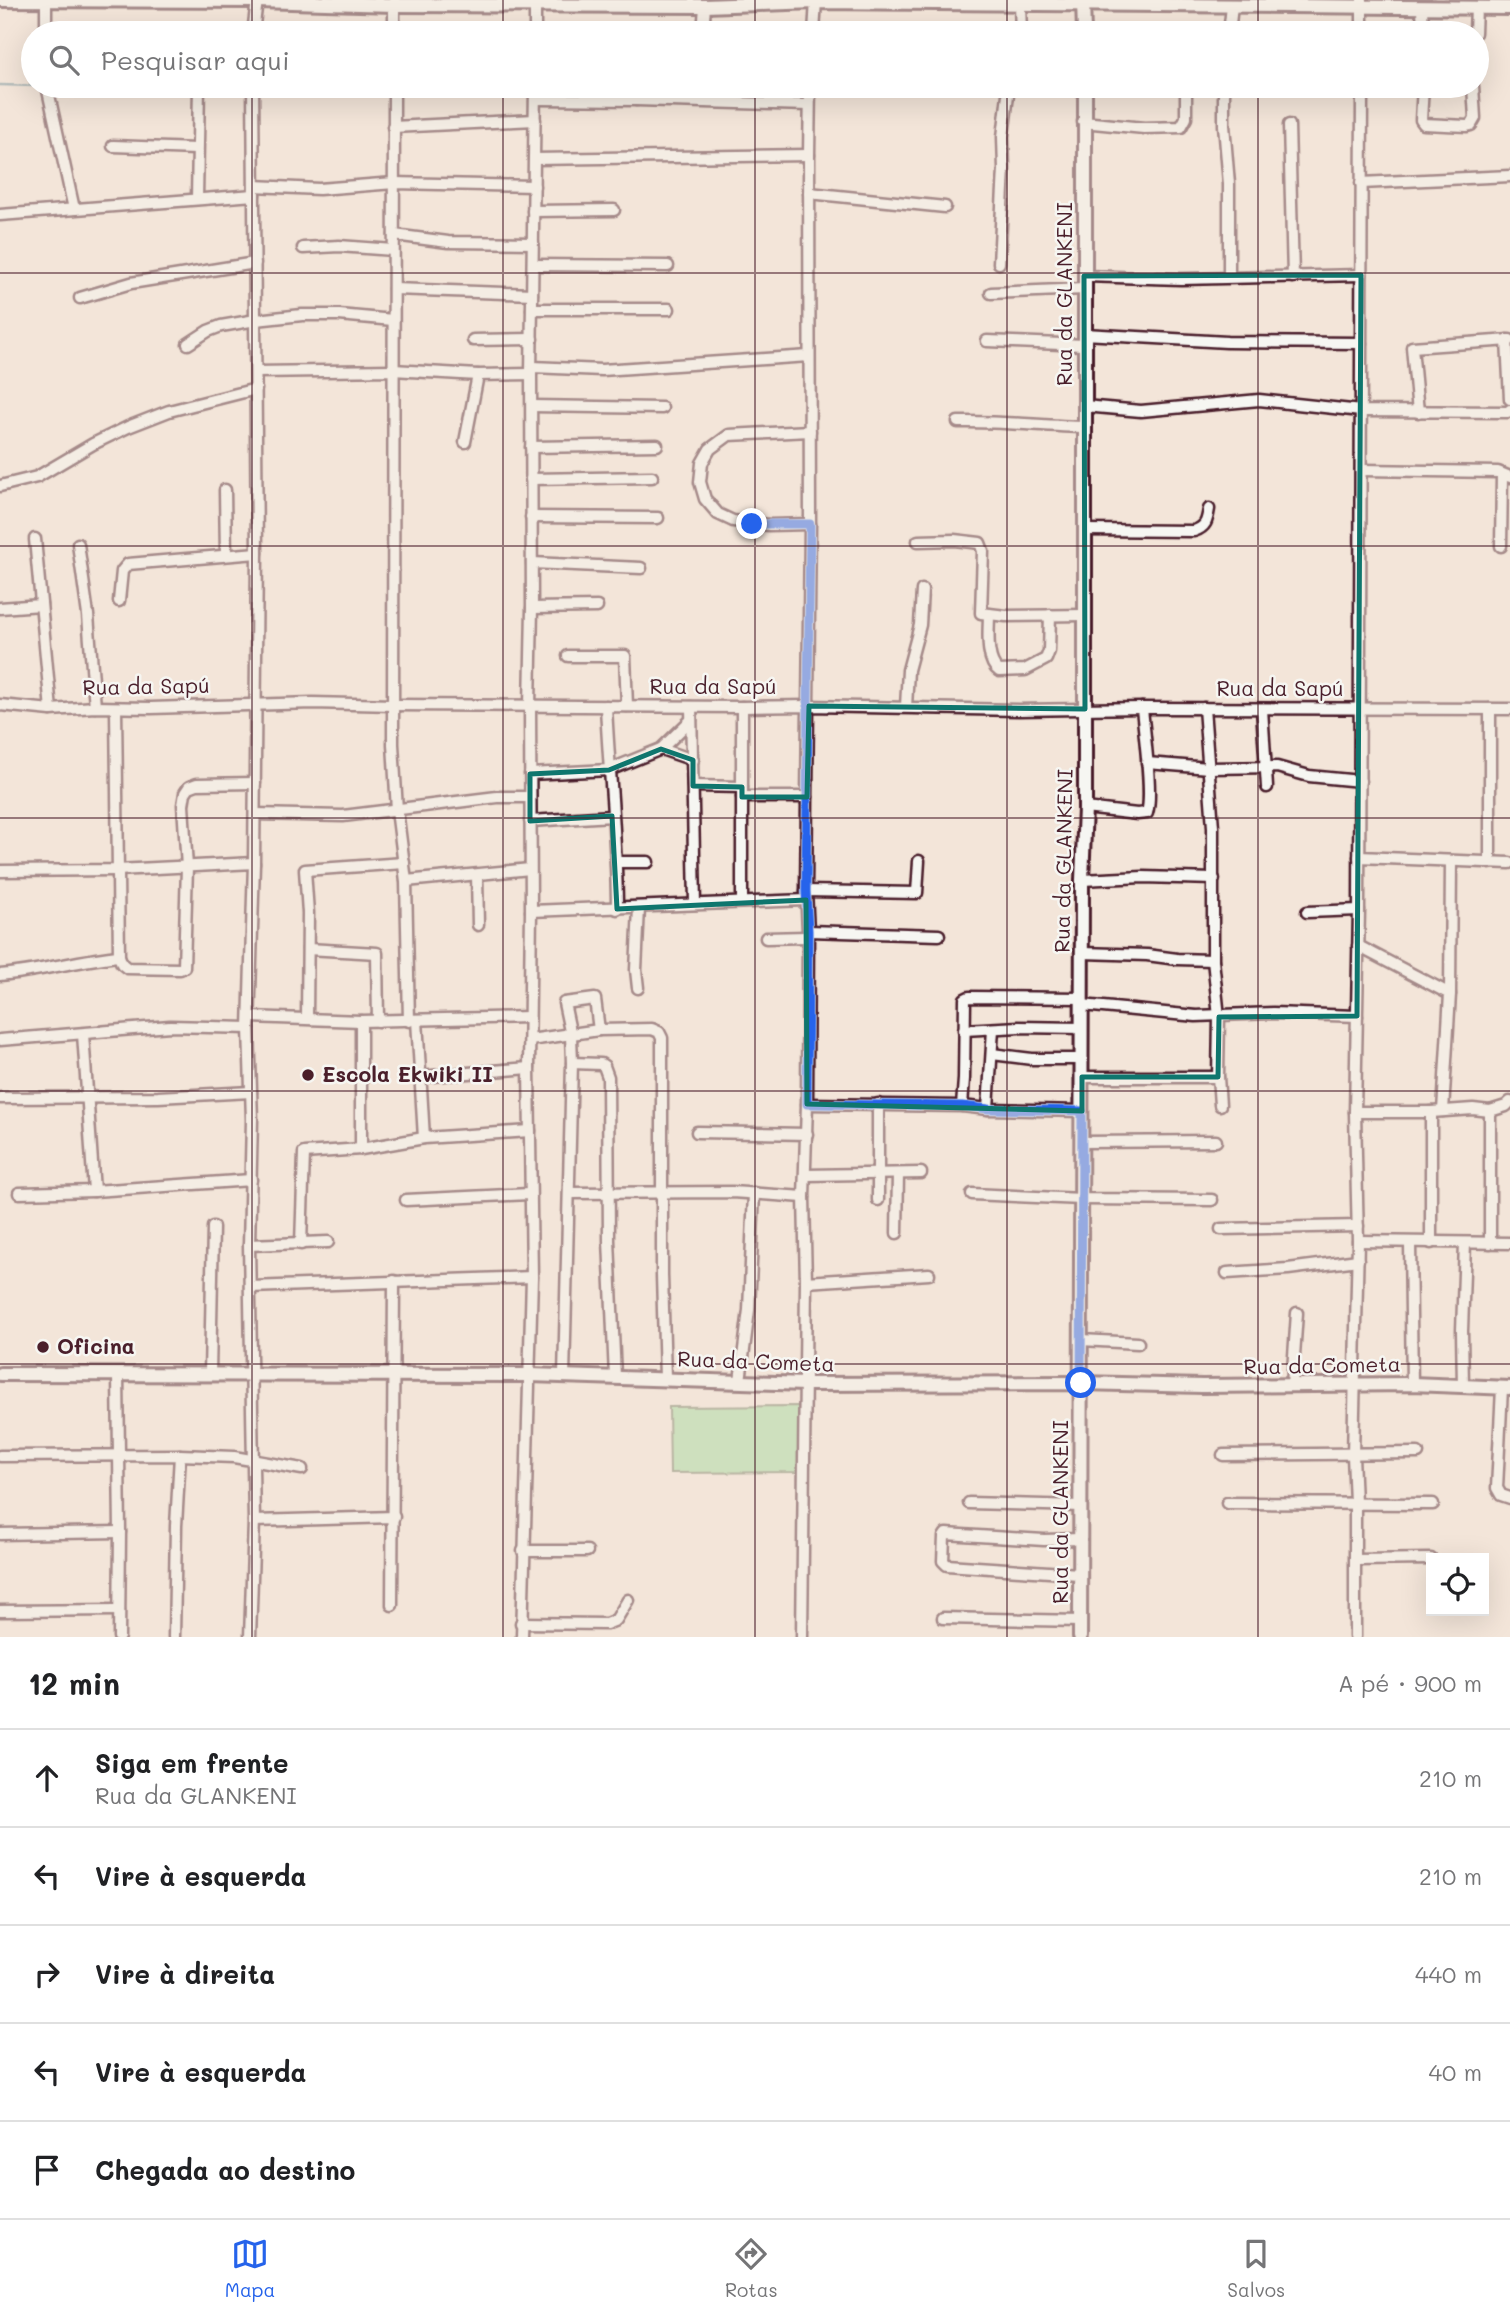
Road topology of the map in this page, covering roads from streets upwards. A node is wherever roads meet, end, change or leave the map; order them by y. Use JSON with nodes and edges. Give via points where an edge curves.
{"nodes":[{"id":1,"x":0,"y":0,"type":"edge"},
{"id":2,"x":46,"y":1,"type":"edge"},
{"id":3,"x":122,"y":1,"type":"edge"},
{"id":4,"x":257,"y":1,"type":"edge"},
{"id":5,"x":816,"y":1,"type":"edge"},
{"id":6,"x":366,"y":2,"type":"edge"},
{"id":7,"x":419,"y":2,"type":"edge"},
{"id":8,"x":535,"y":2,"type":"edge"},
{"id":9,"x":951,"y":2,"type":"edge"},
{"id":10,"x":394,"y":3,"type":"edge"},
{"id":11,"x":673,"y":3,"type":"edge"},
{"id":12,"x":1083,"y":3,"type":"edge"},
{"id":13,"x":1138,"y":3,"type":"edge"},
{"id":14,"x":1254,"y":3,"type":"edge"},
{"id":15,"x":1362,"y":3,"type":"edge"},
{"id":16,"x":712,"y":4,"type":"edge"},
{"id":17,"x":1444,"y":4,"type":"edge"},
{"id":18,"x":1020,"y":5,"type":"junction"},
{"id":19,"x":1506,"y":5,"type":"edge"},
{"id":20,"x":1232,"y":6,"type":"junction"},
{"id":21,"x":1422,"y":7,"type":"junction"},
{"id":22,"x":1476,"y":7,"type":"junction"},
{"id":23,"x":46,"y":21,"type":"edge"},
{"id":24,"x":254,"y":21,"type":"edge"},
{"id":25,"x":394,"y":21,"type":"edge"},
{"id":26,"x":535,"y":21,"type":"edge"},
{"id":27,"x":707,"y":21,"type":"edge"},
{"id":28,"x":815,"y":21,"type":"edge"},
{"id":29,"x":1021,"y":21,"type":"edge"},
{"id":30,"x":1084,"y":21,"type":"edge"},
{"id":31,"x":1230,"y":21,"type":"edge"},
{"id":32,"x":1362,"y":21,"type":"edge"},
{"id":33,"x":1423,"y":21,"type":"edge"},
{"id":34,"x":1475,"y":21,"type":"edge"},
{"id":35,"x":50,"y":98,"type":"edge"},
{"id":36,"x":199,"y":98,"type":"edge"},
{"id":37,"x":253,"y":98,"type":"edge"},
{"id":38,"x":394,"y":98,"type":"edge"},
{"id":39,"x":695,"y":98,"type":"edge"},
{"id":40,"x":809,"y":98,"type":"edge"},
{"id":41,"x":1008,"y":98,"type":"edge"},
{"id":42,"x":1084,"y":98,"type":"edge"},
{"id":43,"x":1186,"y":98,"type":"edge"},
{"id":44,"x":1224,"y":98,"type":"edge"},
{"id":45,"x":1362,"y":98,"type":"edge"},
{"id":46,"x":1422,"y":98,"type":"edge"},
{"id":47,"x":1474,"y":98,"type":"edge"},
{"id":48,"x":537,"y":99,"type":"joint"},
{"id":49,"x":635,"y":100,"type":"joint"},
{"id":50,"x":694,"y":101,"type":"junction"},
{"id":51,"x":809,"y":105,"type":"junction"},
{"id":52,"x":535,"y":120,"type":"junction"},
{"id":53,"x":1083,"y":122,"type":"junction"},
{"id":54,"x":1289,"y":125,"type":"dead end"},
{"id":55,"x":393,"y":127,"type":"junction"},
{"id":56,"x":113,"y":146,"type":"dead end"},
{"id":57,"x":197,"y":149,"type":"junction"},
{"id":58,"x":809,"y":155,"type":"junction"},
{"id":59,"x":534,"y":159,"type":"junction"},
{"id":60,"x":1510,"y":176,"type":"edge"},
{"id":61,"x":394,"y":183,"type":"junction"},
{"id":62,"x":1362,"y":183,"type":"junction"},
{"id":63,"x":534,"y":186,"type":"junction"},
{"id":64,"x":254,"y":190,"type":"junction"},
{"id":65,"x":809,"y":193,"type":"junction"},
{"id":66,"x":197,"y":199,"type":"junction"},
{"id":67,"x":945,"y":207,"type":"dead end"},
{"id":68,"x":74,"y":209,"type":"junction"},
{"id":69,"x":614,"y":210,"type":"dead end"},
{"id":70,"x":533,"y":211,"type":"junction"},
{"id":71,"x":0,"y":215,"type":"edge"},
{"id":72,"x":394,"y":235,"type":"junction"},
{"id":73,"x":533,"y":243,"type":"junction"},
{"id":74,"x":303,"y":248,"type":"dead end"},
{"id":75,"x":393,"y":250,"type":"junction"},
{"id":76,"x":255,"y":263,"type":"junction"},
{"id":77,"x":999,"y":263,"type":"dead end"},
{"id":78,"x":533,"y":265,"type":"junction"},
{"id":79,"x":668,"y":266,"type":"dead end"},
{"id":80,"x":1361,"y":275,"type":"junction"},
{"id":81,"x":1228,"y":277,"type":"junction"},
{"id":82,"x":1293,"y":277,"type":"junction"},
{"id":83,"x":1084,"y":283,"type":"junction"},
{"id":84,"x":394,"y":289,"type":"junction"},
{"id":85,"x":991,"y":293,"type":"dead end"},
{"id":86,"x":532,"y":294,"type":"junction"},
{"id":87,"x":80,"y":298,"type":"dead end"},
{"id":88,"x":532,"y":309,"type":"junction"},
{"id":89,"x":668,"y":309,"type":"dead end"},
{"id":90,"x":256,"y":320,"type":"junction"},
{"id":91,"x":393,"y":320,"type":"junction"},
{"id":92,"x":473,"y":340,"type":"dead end"},
{"id":93,"x":532,"y":340,"type":"junction"},
{"id":94,"x":1084,"y":340,"type":"junction"},
{"id":95,"x":1509,"y":340,"type":"edge"},
{"id":96,"x":987,"y":341,"type":"dead end"},
{"id":97,"x":1361,"y":343,"type":"junction"},
{"id":98,"x":188,"y":344,"type":"dead end"},
{"id":99,"x":809,"y":356,"type":"junction"},
{"id":100,"x":393,"y":370,"type":"junction"},
{"id":101,"x":532,"y":370,"type":"junction"},
{"id":102,"x":256,"y":372,"type":"junction"},
{"id":103,"x":478,"y":375,"type":"junction"},
{"id":104,"x":256,"y":389,"type":"junction"},
{"id":105,"x":1510,"y":399,"type":"edge"},
{"id":106,"x":1084,"y":406,"type":"junction"},
{"id":107,"x":532,"y":407,"type":"junction"},
{"id":108,"x":662,"y":408,"type":"dead end"},
{"id":109,"x":1510,"y":410,"type":"edge"},
{"id":110,"x":1361,"y":411,"type":"junction"},
{"id":111,"x":1418,"y":412,"type":"junction"},
{"id":112,"x":958,"y":422,"type":"dead end"},
{"id":113,"x":1084,"y":426,"type":"junction"},
{"id":114,"x":810,"y":431,"type":"junction"},
{"id":115,"x":466,"y":442,"type":"dead end"},
{"id":116,"x":657,"y":445,"type":"dead end"},
{"id":117,"x":531,"y":447,"type":"junction"},
{"id":118,"x":1361,"y":470,"type":"junction"},
{"id":119,"x":1506,"y":476,"type":"edge"},
{"id":120,"x":652,"y":477,"type":"dead end"},
{"id":121,"x":531,"y":479,"type":"junction"},
{"id":122,"x":0,"y":486,"type":"edge"},
{"id":123,"x":225,"y":490,"type":"dead end"},
{"id":124,"x":1209,"y":509,"type":"dead end"},
{"id":125,"x":531,"y":517,"type":"junction"},
{"id":126,"x":658,"y":518,"type":"dead end"},
{"id":127,"x":810,"y":524,"type":"junction"},
{"id":128,"x":1084,"y":530,"type":"junction"},
{"id":129,"x":35,"y":539,"type":"dead end"},
{"id":130,"x":918,"y":541,"type":"dead end"},
{"id":131,"x":78,"y":544,"type":"dead end"},
{"id":132,"x":1501,"y":546,"type":"dead end"},
{"id":133,"x":257,"y":553,"type":"junction"},
{"id":134,"x":226,"y":555,"type":"junction"},
{"id":135,"x":532,"y":564,"type":"junction"},
{"id":136,"x":641,"y":568,"type":"dead end"},
{"id":137,"x":922,"y":590,"type":"dead end"},
{"id":138,"x":119,"y":601,"type":"dead end"},
{"id":139,"x":41,"y":605,"type":"junction"},
{"id":140,"x":597,"y":607,"type":"dead end"},
{"id":141,"x":0,"y":608,"type":"edge"},
{"id":142,"x":532,"y":608,"type":"junction"},
{"id":143,"x":989,"y":614,"type":"junction"},
{"id":144,"x":1050,"y":615,"type":"junction"},
{"id":145,"x":1085,"y":615,"type":"junction"},
{"id":146,"x":568,"y":656,"type":"dead end"},
{"id":147,"x":255,"y":704,"type":"junction"},
{"id":148,"x":0,"y":705,"type":"edge"},
{"id":149,"x":393,"y":705,"type":"junction"},
{"id":150,"x":530,"y":705,"type":"junction"},
{"id":151,"x":606,"y":706,"type":"junction"},
{"id":152,"x":627,"y":706,"type":"junction"},
{"id":153,"x":691,"y":706,"type":"junction"},
{"id":154,"x":809,"y":706,"type":"junction"},
{"id":155,"x":95,"y":707,"type":"junction"},
{"id":156,"x":742,"y":707,"type":"junction"},
{"id":157,"x":906,"y":707,"type":"junction"},
{"id":158,"x":116,"y":708,"type":"junction"},
{"id":159,"x":1142,"y":708,"type":"junction"},
{"id":160,"x":1204,"y":708,"type":"junction"},
{"id":161,"x":1085,"y":709,"type":"junction"},
{"id":162,"x":1262,"y":709,"type":"junction"},
{"id":163,"x":1360,"y":709,"type":"junction"},
{"id":164,"x":1490,"y":709,"type":"junction"},
{"id":165,"x":1510,"y":709,"type":"edge"},
{"id":166,"x":51,"y":710,"type":"junction"},
{"id":167,"x":691,"y":720,"type":"junction"},
{"id":168,"x":661,"y":749,"type":"junction"},
{"id":169,"x":693,"y":760,"type":"junction"},
{"id":170,"x":1146,"y":763,"type":"junction"},
{"id":171,"x":1266,"y":766,"type":"junction"},
{"id":172,"x":1209,"y":768,"type":"junction"},
{"id":173,"x":609,"y":770,"type":"junction"},
{"id":174,"x":530,"y":774,"type":"junction"},
{"id":175,"x":1360,"y":781,"type":"junction"},
{"id":176,"x":255,"y":783,"type":"junction"},
{"id":177,"x":694,"y":786,"type":"junction"},
{"id":178,"x":1267,"y":787,"type":"dead end"},
{"id":179,"x":742,"y":792,"type":"junction"},
{"id":180,"x":530,"y":797,"type":"junction"},
{"id":181,"x":807,"y":797,"type":"junction"},
{"id":182,"x":1085,"y":808,"type":"junction"},
{"id":183,"x":397,"y":810,"type":"junction"},
{"id":184,"x":254,"y":814,"type":"junction"},
{"id":185,"x":612,"y":816,"type":"junction"},
{"id":186,"x":530,"y":821,"type":"junction"},
{"id":187,"x":1360,"y":857,"type":"junction"},
{"id":188,"x":919,"y":861,"type":"dead end"},
{"id":189,"x":1451,"y":861,"type":"junction"},
{"id":190,"x":617,"y":862,"type":"junction"},
{"id":191,"x":648,"y":862,"type":"dead end"},
{"id":192,"x":254,"y":863,"type":"junction"},
{"id":193,"x":404,"y":863,"type":"junction"},
{"id":194,"x":1490,"y":863,"type":"junction"},
{"id":195,"x":1510,"y":863,"type":"edge"},
{"id":196,"x":187,"y":867,"type":"junction"},
{"id":197,"x":530,"y":869,"type":"junction"},
{"id":198,"x":117,"y":870,"type":"junction"},
{"id":199,"x":0,"y":871,"type":"edge"},
{"id":200,"x":477,"y":874,"type":"junction"},
{"id":201,"x":1214,"y":879,"type":"junction"},
{"id":202,"x":1082,"y":880,"type":"junction"},
{"id":203,"x":406,"y":881,"type":"junction"},
{"id":204,"x":806,"y":895,"type":"junction"},
{"id":205,"x":742,"y":902,"type":"junction"},
{"id":206,"x":695,"y":904,"type":"junction"},
{"id":207,"x":639,"y":908,"type":"junction"},
{"id":208,"x":617,"y":909,"type":"junction"},
{"id":209,"x":1359,"y":910,"type":"junction"},
{"id":210,"x":531,"y":911,"type":"junction"},
{"id":211,"x":1307,"y":912,"type":"dead end"},
{"id":212,"x":478,"y":925,"type":"dead end"},
{"id":213,"x":807,"y":934,"type":"junction"},
{"id":214,"x":939,"y":935,"type":"dead end"},
{"id":215,"x":766,"y":938,"type":"dead end"},
{"id":216,"x":1358,"y":946,"type":"junction"},
{"id":217,"x":308,"y":949,"type":"junction"},
{"id":218,"x":1083,"y":953,"type":"junction"},
{"id":219,"x":119,"y":956,"type":"junction"},
{"id":220,"x":1213,"y":960,"type":"junction"},
{"id":221,"x":0,"y":975,"type":"edge"},
{"id":222,"x":638,"y":988,"type":"dead end"},
{"id":223,"x":1450,"y":994,"type":"junction"},
{"id":224,"x":1082,"y":1001,"type":"junction"},
{"id":225,"x":1357,"y":1016,"type":"junction"},
{"id":226,"x":529,"y":1017,"type":"junction"},
{"id":227,"x":1219,"y":1017,"type":"junction"},
{"id":228,"x":307,"y":1018,"type":"junction"},
{"id":229,"x":361,"y":1021,"type":"junction"},
{"id":230,"x":377,"y":1021,"type":"junction"},
{"id":231,"x":413,"y":1021,"type":"junction"},
{"id":232,"x":250,"y":1022,"type":"junction"},
{"id":233,"x":1082,"y":1028,"type":"junction"},
{"id":234,"x":993,"y":1029,"type":"junction"},
{"id":235,"x":599,"y":1030,"type":"junction"},
{"id":236,"x":964,"y":1030,"type":"junction"},
{"id":237,"x":83,"y":1034,"type":"junction"},
{"id":238,"x":571,"y":1036,"type":"junction"},
{"id":239,"x":0,"y":1040,"type":"edge"},
{"id":240,"x":530,"y":1040,"type":"junction"},
{"id":241,"x":992,"y":1054,"type":"junction"},
{"id":242,"x":1081,"y":1059,"type":"junction"},
{"id":243,"x":572,"y":1063,"type":"junction"},
{"id":244,"x":528,"y":1068,"type":"junction"},
{"id":245,"x":419,"y":1077,"type":"junction"},
{"id":246,"x":1082,"y":1077,"type":"junction"},
{"id":247,"x":1218,"y":1077,"type":"junction"},
{"id":248,"x":251,"y":1092,"type":"junction"},
{"id":249,"x":0,"y":1098,"type":"edge"},
{"id":250,"x":87,"y":1099,"type":"junction"},
{"id":251,"x":1510,"y":1102,"type":"edge"},
{"id":252,"x":807,"y":1104,"type":"junction"},
{"id":253,"x":878,"y":1104,"type":"junction"},
{"id":254,"x":1220,"y":1105,"type":"dead end"},
{"id":255,"x":962,"y":1106,"type":"junction"},
{"id":256,"x":988,"y":1109,"type":"junction"},
{"id":257,"x":1082,"y":1111,"type":"junction"},
{"id":258,"x":1443,"y":1111,"type":"junction"},
{"id":259,"x":1490,"y":1111,"type":"junction"},
{"id":260,"x":1355,"y":1112,"type":"junction"},
{"id":261,"x":1431,"y":1112,"type":"junction"},
{"id":262,"x":530,"y":1131,"type":"junction"},
{"id":263,"x":697,"y":1132,"type":"dead end"},
{"id":264,"x":807,"y":1134,"type":"junction"},
{"id":265,"x":424,"y":1138,"type":"junction"},
{"id":266,"x":1216,"y":1140,"type":"dead end"},
{"id":267,"x":1082,"y":1142,"type":"junction"},
{"id":268,"x":361,"y":1149,"type":"junction"},
{"id":269,"x":921,"y":1173,"type":"dead end"},
{"id":270,"x":877,"y":1174,"type":"junction"},
{"id":271,"x":898,"y":1174,"type":"junction"},
{"id":272,"x":807,"y":1175,"type":"junction"},
{"id":273,"x":251,"y":1180,"type":"junction"},
{"id":274,"x":94,"y":1191,"type":"junction"},
{"id":275,"x":662,"y":1192,"type":"junction"},
{"id":276,"x":19,"y":1193,"type":"dead end"},
{"id":277,"x":570,"y":1193,"type":"junction"},
{"id":278,"x":610,"y":1193,"type":"junction"},
{"id":279,"x":754,"y":1193,"type":"junction"},
{"id":280,"x":529,"y":1194,"type":"junction"},
{"id":281,"x":972,"y":1194,"type":"dead end"},
{"id":282,"x":804,"y":1197,"type":"junction"},
{"id":283,"x":1082,"y":1199,"type":"junction"},
{"id":284,"x":406,"y":1200,"type":"dead end"},
{"id":285,"x":878,"y":1200,"type":"dead end"},
{"id":286,"x":1212,"y":1200,"type":"dead end"},
{"id":287,"x":1357,"y":1226,"type":"junction"},
{"id":288,"x":212,"y":1227,"type":"dead end"},
{"id":289,"x":1221,"y":1229,"type":"dead end"},
{"id":290,"x":897,"y":1233,"type":"dead end"},
{"id":291,"x":1358,"y":1241,"type":"junction"},
{"id":292,"x":328,"y":1242,"type":"dead end"},
{"id":293,"x":1410,"y":1243,"type":"junction"},
{"id":294,"x":1431,"y":1243,"type":"junction"},
{"id":295,"x":1465,"y":1243,"type":"junction"},
{"id":296,"x":1490,"y":1243,"type":"junction"},
{"id":297,"x":1510,"y":1243,"type":"edge"},
{"id":298,"x":301,"y":1244,"type":"junction"},
{"id":299,"x":249,"y":1245,"type":"junction"},
{"id":300,"x":1358,"y":1260,"type":"junction"},
{"id":301,"x":1227,"y":1273,"type":"dead end"},
{"id":302,"x":929,"y":1274,"type":"dead end"},
{"id":303,"x":532,"y":1277,"type":"junction"},
{"id":304,"x":394,"y":1281,"type":"junction"},
{"id":305,"x":806,"y":1282,"type":"junction"},
{"id":306,"x":250,"y":1287,"type":"junction"},
{"id":307,"x":1297,"y":1313,"type":"dead end"},
{"id":308,"x":1081,"y":1340,"type":"junction"},
{"id":309,"x":1138,"y":1343,"type":"dead end"},
{"id":310,"x":0,"y":1374,"type":"edge"},
{"id":311,"x":210,"y":1374,"type":"junction"},
{"id":312,"x":253,"y":1374,"type":"junction"},
{"id":313,"x":118,"y":1375,"type":"junction"},
{"id":314,"x":530,"y":1375,"type":"junction"},
{"id":315,"x":394,"y":1376,"type":"junction"},
{"id":316,"x":564,"y":1376,"type":"junction"},
{"id":317,"x":615,"y":1377,"type":"junction"},
{"id":318,"x":665,"y":1378,"type":"junction"},
{"id":319,"x":740,"y":1381,"type":"junction"},
{"id":320,"x":1081,"y":1383,"type":"junction"},
{"id":321,"x":805,"y":1384,"type":"junction"},
{"id":322,"x":1355,"y":1384,"type":"junction"},
{"id":323,"x":1412,"y":1384,"type":"junction"},
{"id":324,"x":1292,"y":1385,"type":"junction"},
{"id":325,"x":1464,"y":1385,"type":"junction"},
{"id":326,"x":1506,"y":1388,"type":"edge"},
{"id":327,"x":1418,"y":1453,"type":"dead end"},
{"id":328,"x":0,"y":1455,"type":"edge"},
{"id":329,"x":180,"y":1455,"type":"junction"},
{"id":330,"x":1223,"y":1455,"type":"dead end"},
{"id":331,"x":1353,"y":1455,"type":"junction"},
{"id":332,"x":119,"y":1456,"type":"junction"},
{"id":333,"x":253,"y":1460,"type":"junction"},
{"id":334,"x":302,"y":1469,"type":"dead end"},
{"id":335,"x":1510,"y":1497,"type":"edge"},
{"id":336,"x":969,"y":1503,"type":"dead end"},
{"id":337,"x":1227,"y":1503,"type":"dead end"},
{"id":338,"x":1355,"y":1503,"type":"junction"},
{"id":339,"x":1433,"y":1504,"type":"dead end"},
{"id":340,"x":1081,"y":1506,"type":"junction"},
{"id":341,"x":394,"y":1517,"type":"junction"},
{"id":342,"x":254,"y":1521,"type":"junction"},
{"id":343,"x":120,"y":1532,"type":"junction"},
{"id":344,"x":0,"y":1534,"type":"edge"},
{"id":345,"x":1080,"y":1539,"type":"junction"},
{"id":346,"x":523,"y":1551,"type":"junction"},
{"id":347,"x":587,"y":1551,"type":"dead end"},
{"id":348,"x":1426,"y":1559,"type":"edge"},
{"id":349,"x":1356,"y":1560,"type":"junction"},
{"id":350,"x":1079,"y":1574,"type":"junction"},
{"id":351,"x":628,"y":1600,"type":"dead end"},
{"id":352,"x":392,"y":1605,"type":"dead end"},
{"id":353,"x":119,"y":1610,"type":"junction"},
{"id":354,"x":0,"y":1611,"type":"edge"},
{"id":355,"x":943,"y":1618,"type":"dead end"},
{"id":356,"x":1080,"y":1621,"type":"junction"},
{"id":357,"x":522,"y":1623,"type":"junction"},
{"id":358,"x":118,"y":1637,"type":"edge"},
{"id":359,"x":174,"y":1637,"type":"edge"},
{"id":360,"x":250,"y":1637,"type":"edge"},
{"id":361,"x":522,"y":1637,"type":"edge"},
{"id":362,"x":803,"y":1637,"type":"edge"},
{"id":363,"x":1080,"y":1637,"type":"edge"},
{"id":364,"x":1356,"y":1637,"type":"edge"}],
"edges":[{"from":1,"to":2,"type":"street"},
{"from":2,"to":3,"type":"street"},
{"from":2,"to":23,"type":"street"},
{"from":3,"to":4,"type":"street"},
{"from":4,"to":6,"type":"street"},
{"from":4,"to":24,"type":"street"},
{"from":5,"to":9,"type":"street"},
{"from":5,"to":16,"type":"street"},
{"from":5,"to":28,"type":"street"},
{"from":6,"to":10,"type":"street"},
{"from":7,"to":8,"type":"street"},
{"from":7,"to":10,"type":"street"},
{"from":8,"to":11,"type":"street"},
{"from":8,"to":26,"type":"street"},
{"from":9,"to":18,"type":"street"},
{"from":10,"to":25,"type":"street"},
{"from":11,"to":16,"type":"street"},
{"from":12,"to":13,"type":"street"},
{"from":12,"to":18,"type":"street"},
{"from":12,"to":30,"type":"street"},
{"from":13,"to":20,"type":"street"},
{"from":14,"to":15,"type":"street"},
{"from":14,"to":20,"type":"street"},
{"from":15,"to":21,"type":"street"},
{"from":15,"to":32,"type":"street"},
{"from":16,"to":27,"type":"street"},
{"from":17,"to":21,"type":"street"},
{"from":17,"to":22,"type":"street"},
{"from":18,"to":29,"type":"street"},
{"from":19,"to":22,"type":"street"},
{"from":20,"to":31,"type":"street"},
{"from":21,"to":33,"type":"street"},
{"from":22,"to":34,"type":"street"},
{"from":35,"to":68,"type":"street"},
{"from":36,"to":57,"type":"street"},
{"from":37,"to":64,"type":"street"},
{"from":38,"to":55,"type":"street"},
{"from":39,"to":50,"type":"street"},
{"from":40,"to":51,"type":"street"},
{"from":41,"to":77,"type":"street"},
{"from":42,"to":53,"type":"street","name":"Rua da GLANKENI"},
{"from":43,"to":53,"type":"street","via":[[1181,127]]},
{"from":44,"to":81,"type":"street"},
{"from":45,"to":62,"type":"street"},
{"from":46,"to":47,"type":"street","via":[[1424,124],[1467,126],[1475,118]]},
{"from":48,"to":49,"type":"street"},
{"from":48,"to":52,"type":"street"},
{"from":49,"to":50,"type":"street"},
{"from":50,"to":51,"type":"street"},
{"from":51,"to":58,"type":"street"},
{"from":52,"to":55,"type":"street"},
{"from":52,"to":59,"type":"street"},
{"from":53,"to":83,"type":"street","name":"Rua da GLANKENI"},
{"from":54,"to":82,"type":"street"},
{"from":55,"to":61,"type":"street"},
{"from":56,"to":57,"type":"street"},
{"from":57,"to":66,"type":"street"},
{"from":58,"to":59,"type":"street"},
{"from":58,"to":65,"type":"street"},
{"from":59,"to":63,"type":"street"},
{"from":60,"to":62,"type":"street"},
{"from":61,"to":63,"type":"street"},
{"from":61,"to":64,"type":"street"},
{"from":61,"to":72,"type":"street"},
{"from":62,"to":80,"type":"street"},
{"from":63,"to":70,"type":"street"},
{"from":64,"to":66,"type":"street"},
{"from":64,"to":76,"type":"street"},
{"from":65,"to":67,"type":"street"},
{"from":65,"to":99,"type":"street"},
{"from":66,"to":68,"type":"street"},
{"from":68,"to":71,"type":"street"},
{"from":69,"to":70,"type":"street"},
{"from":70,"to":73,"type":"street"},
{"from":72,"to":73,"type":"street","via":[[448,242]]},
{"from":72,"to":75,"type":"street"},
{"from":73,"to":78,"type":"street"},
{"from":74,"to":75,"type":"street"},
{"from":75,"to":84,"type":"street"},
{"from":76,"to":87,"type":"street","via":[[131,283]]},
{"from":76,"to":90,"type":"street"},
{"from":78,"to":79,"type":"street"},
{"from":78,"to":86,"type":"street"},
{"from":80,"to":82,"type":"street"},
{"from":80,"to":97,"type":"street"},
{"from":81,"to":82,"type":"street"},
{"from":81,"to":83,"type":"street"},
{"from":83,"to":85,"type":"street"},
{"from":83,"to":94,"type":"street","name":"Rua da GLANKENI"},
{"from":84,"to":86,"type":"street"},
{"from":84,"to":91,"type":"street"},
{"from":86,"to":88,"type":"street"},
{"from":88,"to":89,"type":"street"},
{"from":88,"to":93,"type":"street"},
{"from":90,"to":91,"type":"street","via":[[339,315]]},
{"from":90,"to":98,"type":"street","via":[[221,326]]},
{"from":90,"to":102,"type":"street"},
{"from":91,"to":100,"type":"street"},
{"from":92,"to":93,"type":"street"},
{"from":93,"to":101,"type":"street"},
{"from":94,"to":96,"type":"street"},
{"from":94,"to":97,"type":"street"},
{"from":94,"to":106,"type":"street","name":"Rua da GLANKENI"},
{"from":95,"to":105,"type":"street"},
{"from":95,"to":111,"type":"street","via":[[1412,347]]},
{"from":97,"to":110,"type":"street"},
{"from":99,"to":101,"type":"street","via":[[602,370]]},
{"from":99,"to":114,"type":"street"},
{"from":100,"to":102,"type":"street"},
{"from":100,"to":103,"type":"street"},
{"from":100,"to":149,"type":"street"},
{"from":101,"to":103,"type":"street"},
{"from":101,"to":107,"type":"street"},
{"from":102,"to":104,"type":"street"},
{"from":103,"to":115,"type":"street"},
{"from":104,"to":122,"type":"street","via":[[169,411],[116,433],[37,477]]},
{"from":104,"to":133,"type":"street"},
{"from":106,"to":110,"type":"street","via":[[1141,411],[1259,400]]},
{"from":106,"to":113,"type":"street","name":"Rua da GLANKENI"},
{"from":107,"to":108,"type":"street"},
{"from":107,"to":117,"type":"street"},
{"from":109,"to":111,"type":"street"},
{"from":110,"to":111,"type":"street"},
{"from":110,"to":118,"type":"street"},
{"from":112,"to":113,"type":"street"},
{"from":113,"to":128,"type":"street","name":"Rua da GLANKENI"},
{"from":114,"to":127,"type":"street"},
{"from":114,"to":127,"type":"street","via":[[729,435],[710,449],[702,463],[700,482],[705,499],[718,514],[733,521]]},
{"from":116,"to":117,"type":"street"},
{"from":117,"to":121,"type":"street"},
{"from":118,"to":119,"type":"street","via":[[1497,472]]},
{"from":118,"to":163,"type":"street"},
{"from":119,"to":132,"type":"street"},
{"from":120,"to":121,"type":"street"},
{"from":121,"to":125,"type":"street"},
{"from":123,"to":134,"type":"street"},
{"from":124,"to":128,"type":"street","via":[[1206,524],[1194,531]]},
{"from":125,"to":126,"type":"street"},
{"from":125,"to":135,"type":"street"},
{"from":127,"to":154,"type":"street"},
{"from":128,"to":145,"type":"street","name":"Rua da GLANKENI"},
{"from":129,"to":139,"type":"street"},
{"from":130,"to":143,"type":"street","via":[[980,543],[980,611]]},
{"from":131,"to":155,"type":"street"},
{"from":133,"to":134,"type":"street"},
{"from":133,"to":147,"type":"street"},
{"from":134,"to":138,"type":"street","via":[[128,564],[122,571]]},
{"from":135,"to":136,"type":"street"},
{"from":135,"to":142,"type":"street"},
{"from":137,"to":157,"type":"street"},
{"from":139,"to":141,"type":"street"},
{"from":139,"to":166,"type":"street"},
{"from":140,"to":142,"type":"street"},
{"from":142,"to":150,"type":"street"},
{"from":143,"to":144,"type":"street"},
{"from":143,"to":144,"type":"street","via":[[990,651],[999,671],[1025,670],[1046,659]]},
{"from":144,"to":145,"type":"street"},
{"from":145,"to":161,"type":"street","name":"Rua da GLANKENI"},
{"from":146,"to":152,"type":"street","via":[[625,656]]},
{"from":147,"to":149,"type":"street","name":"Rua da Sapú"},
{"from":147,"to":158,"type":"street","name":"Rua da Sapú"},
{"from":147,"to":176,"type":"street"},
{"from":148,"to":166,"type":"street","name":"Rua da Sapú"},
{"from":149,"to":150,"type":"street","name":"Rua da Sapú"},
{"from":149,"to":183,"type":"street"},
{"from":150,"to":151,"type":"street","name":"Rua da Sapú"},
{"from":150,"to":174,"type":"street"},
{"from":151,"to":152,"type":"street","name":"Rua da Sapú"},
{"from":151,"to":173,"type":"street"},
{"from":152,"to":153,"type":"street","name":"Rua da Sapú"},
{"from":153,"to":156,"type":"street","name":"Rua da Sapú"},
{"from":153,"to":167,"type":"street"},
{"from":154,"to":156,"type":"street","name":"Rua da Sapú"},
{"from":154,"to":157,"type":"street","name":"Rua da Sapú"},
{"from":154,"to":181,"type":"street"},
{"from":155,"to":158,"type":"street","name":"Rua da Sapú"},
{"from":155,"to":166,"type":"street","name":"Rua da Sapú"},
{"from":156,"to":179,"type":"street"},
{"from":157,"to":161,"type":"street","name":"Rua da Sapú"},
{"from":158,"to":198,"type":"street"},
{"from":159,"to":160,"type":"street","name":"Rua da Sapú"},
{"from":159,"to":161,"type":"street","name":"Rua da Sapú"},
{"from":159,"to":170,"type":"street"},
{"from":160,"to":162,"type":"street","name":"Rua da Sapú"},
{"from":160,"to":172,"type":"street"},
{"from":161,"to":182,"type":"street","name":"Rua da GLANKENI"},
{"from":162,"to":163,"type":"street","name":"Rua da Sapú"},
{"from":162,"to":171,"type":"street"},
{"from":163,"to":164,"type":"street","name":"Rua da Sapú"},
{"from":163,"to":175,"type":"street"},
{"from":164,"to":165,"type":"street","name":"Rua da Sapú"},
{"from":164,"to":194,"type":"street"},
{"from":167,"to":168,"type":"street"},
{"from":167,"to":169,"type":"street"},
{"from":168,"to":169,"type":"street"},
{"from":168,"to":173,"type":"street"},
{"from":169,"to":177,"type":"street"},
{"from":170,"to":172,"type":"street"},
{"from":170,"to":182,"type":"street","via":[[1149,807],[1145,815]]},
{"from":171,"to":172,"type":"street"},
{"from":171,"to":175,"type":"street"},
{"from":171,"to":178,"type":"street"},
{"from":172,"to":201,"type":"street"},
{"from":173,"to":174,"type":"street"},
{"from":173,"to":185,"type":"street"},
{"from":174,"to":180,"type":"street"},
{"from":175,"to":187,"type":"street"},
{"from":176,"to":184,"type":"street"},
{"from":176,"to":196,"type":"street","via":[[197,784],[185,793]]},
{"from":177,"to":179,"type":"street"},
{"from":177,"to":206,"type":"street"},
{"from":179,"to":181,"type":"street"},
{"from":179,"to":205,"type":"street"},
{"from":180,"to":183,"type":"street"},
{"from":180,"to":186,"type":"street"},
{"from":181,"to":204,"type":"street"},
{"from":182,"to":202,"type":"street","name":"Rua da GLANKENI"},
{"from":183,"to":184,"type":"street","via":[[343,816]]},
{"from":183,"to":193,"type":"street"},
{"from":184,"to":192,"type":"street"},
{"from":185,"to":186,"type":"street"},
{"from":185,"to":190,"type":"street"},
{"from":186,"to":197,"type":"street"},
{"from":187,"to":189,"type":"street"},
{"from":187,"to":209,"type":"street"},
{"from":188,"to":204,"type":"street","via":[[917,892]]},
{"from":189,"to":194,"type":"street"},
{"from":189,"to":223,"type":"street"},
{"from":190,"to":191,"type":"street"},
{"from":190,"to":208,"type":"street"},
{"from":192,"to":196,"type":"street"},
{"from":192,"to":232,"type":"street"},
{"from":193,"to":203,"type":"street"},
{"from":193,"to":217,"type":"street","via":[[305,870]]},
{"from":194,"to":195,"type":"street"},
{"from":196,"to":198,"type":"street"},
{"from":196,"to":219,"type":"street","via":[[184,967],[127,968]]},
{"from":197,"to":200,"type":"street"},
{"from":197,"to":210,"type":"street"},
{"from":198,"to":199,"type":"street"},
{"from":198,"to":219,"type":"street"},
{"from":200,"to":203,"type":"street"},
{"from":200,"to":212,"type":"street"},
{"from":201,"to":202,"type":"street"},
{"from":201,"to":220,"type":"street"},
{"from":202,"to":218,"type":"street","name":"Rua da GLANKENI"},
{"from":203,"to":231,"type":"street"},
{"from":204,"to":205,"type":"street"},
{"from":204,"to":213,"type":"street"},
{"from":205,"to":206,"type":"street"},
{"from":206,"to":207,"type":"street"},
{"from":207,"to":208,"type":"street"},
{"from":207,"to":222,"type":"street"},
{"from":208,"to":210,"type":"street"},
{"from":209,"to":211,"type":"street"},
{"from":209,"to":216,"type":"street"},
{"from":210,"to":226,"type":"street"},
{"from":213,"to":214,"type":"street"},
{"from":213,"to":215,"type":"street"},
{"from":213,"to":252,"type":"street"},
{"from":216,"to":223,"type":"street"},
{"from":216,"to":225,"type":"street"},
{"from":217,"to":228,"type":"street"},
{"from":217,"to":230,"type":"street","via":[[377,953]]},
{"from":218,"to":220,"type":"street"},
{"from":218,"to":224,"type":"street","name":"Rua da GLANKENI"},
{"from":219,"to":221,"type":"street"},
{"from":220,"to":227,"type":"street"},
{"from":223,"to":258,"type":"street"},
{"from":224,"to":227,"type":"street"},
{"from":224,"to":233,"type":"street","name":"Rua da GLANKENI"},
{"from":224,"to":236,"type":"street","via":[[967,997]]},
{"from":225,"to":227,"type":"street","via":[[1273,1013]]},
{"from":225,"to":260,"type":"street"},
{"from":226,"to":231,"type":"street"},
{"from":226,"to":240,"type":"street"},
{"from":227,"to":247,"type":"street"},
{"from":228,"to":229,"type":"street"},
{"from":228,"to":232,"type":"street"},
{"from":229,"to":230,"type":"street"},
{"from":229,"to":268,"type":"street"},
{"from":230,"to":231,"type":"street"},
{"from":231,"to":245,"type":"street"},
{"from":232,"to":237,"type":"street"},
{"from":232,"to":248,"type":"street"},
{"from":233,"to":234,"type":"street"},
{"from":233,"to":242,"type":"street","name":"Rua da GLANKENI"},
{"from":234,"to":236,"type":"street"},
{"from":234,"to":241,"type":"street"},
{"from":235,"to":238,"type":"street"},
{"from":235,"to":238,"type":"street","via":[[595,999],[566,1002],[563,1006]]},
{"from":235,"to":275,"type":"street","via":[[652,1028],[662,1038]]},
{"from":236,"to":255,"type":"street"},
{"from":237,"to":239,"type":"street"},
{"from":237,"to":250,"type":"street"},
{"from":238,"to":240,"type":"street"},
{"from":238,"to":243,"type":"street"},
{"from":240,"to":244,"type":"street"},
{"from":241,"to":242,"type":"street"},
{"from":241,"to":256,"type":"street"},
{"from":242,"to":246,"type":"street","name":"Rua da GLANKENI"},
{"from":243,"to":277,"type":"street"},
{"from":243,"to":278,"type":"street","via":[[601,1064],[607,1071]]},
{"from":244,"to":245,"type":"street"},
{"from":244,"to":262,"type":"street"},
{"from":245,"to":265,"type":"street"},
{"from":246,"to":247,"type":"street"},
{"from":246,"to":257,"type":"street","name":"Rua da GLANKENI"},
{"from":247,"to":254,"type":"street"},
{"from":248,"to":250,"type":"street"},
{"from":248,"to":273,"type":"street"},
{"from":249,"to":250,"type":"street"},
{"from":250,"to":274,"type":"street"},
{"from":251,"to":259,"type":"street"},
{"from":252,"to":253,"type":"street"},
{"from":252,"to":264,"type":"street"},
{"from":253,"to":255,"type":"street"},
{"from":253,"to":270,"type":"street"},
{"from":255,"to":256,"type":"street"},
{"from":256,"to":257,"type":"street"},
{"from":257,"to":267,"type":"street","name":"Rua da GLANKENI"},
{"from":258,"to":259,"type":"street"},
{"from":258,"to":261,"type":"street"},
{"from":259,"to":296,"type":"street"},
{"from":260,"to":261,"type":"street"},
{"from":260,"to":287,"type":"street"},
{"from":261,"to":294,"type":"street"},
{"from":262,"to":265,"type":"street"},
{"from":262,"to":280,"type":"street"},
{"from":263,"to":264,"type":"street"},
{"from":264,"to":272,"type":"street"},
{"from":265,"to":268,"type":"street"},
{"from":266,"to":267,"type":"street"},
{"from":267,"to":283,"type":"street","name":"Rua da GLANKENI"},
{"from":268,"to":298,"type":"street","via":[[304,1153]]},
{"from":269,"to":271,"type":"street"},
{"from":270,"to":271,"type":"street"},
{"from":270,"to":272,"type":"street"},
{"from":270,"to":285,"type":"street"},
{"from":271,"to":290,"type":"street"},
{"from":272,"to":282,"type":"street"},
{"from":273,"to":274,"type":"street"},
{"from":273,"to":299,"type":"street"},
{"from":274,"to":276,"type":"street"},
{"from":275,"to":278,"type":"street"},
{"from":275,"to":279,"type":"street"},
{"from":275,"to":318,"type":"street"},
{"from":277,"to":278,"type":"street"},
{"from":277,"to":316,"type":"street"},
{"from":278,"to":317,"type":"street"},
{"from":279,"to":282,"type":"street"},
{"from":279,"to":319,"type":"street","via":[[749,1310]]},
{"from":280,"to":284,"type":"street"},
{"from":280,"to":303,"type":"street"},
{"from":281,"to":283,"type":"street"},
{"from":282,"to":305,"type":"street"},
{"from":283,"to":286,"type":"street"},
{"from":283,"to":308,"type":"street","name":"Rua da GLANKENI"},
{"from":287,"to":289,"type":"street"},
{"from":287,"to":291,"type":"street"},
{"from":288,"to":311,"type":"street"},
{"from":291,"to":293,"type":"street"},
{"from":291,"to":300,"type":"street"},
{"from":292,"to":298,"type":"street"},
{"from":293,"to":294,"type":"street"},
{"from":293,"to":323,"type":"street"},
{"from":294,"to":295,"type":"street"},
{"from":295,"to":296,"type":"street"},
{"from":295,"to":325,"type":"street"},
{"from":296,"to":297,"type":"street"},
{"from":298,"to":299,"type":"street"},
{"from":299,"to":306,"type":"street"},
{"from":300,"to":301,"type":"street"},
{"from":300,"to":322,"type":"street"},
{"from":302,"to":305,"type":"street"},
{"from":303,"to":304,"type":"street"},
{"from":303,"to":314,"type":"street"},
{"from":304,"to":306,"type":"street"},
{"from":304,"to":315,"type":"street"},
{"from":305,"to":321,"type":"street"},
{"from":306,"to":312,"type":"street"},
{"from":307,"to":324,"type":"street"},
{"from":308,"to":309,"type":"street"},
{"from":308,"to":320,"type":"street","name":"Rua da GLANKENI"},
{"from":310,"to":313,"type":"street","name":"Rua da Cometa"},
{"from":311,"to":312,"type":"street","name":"Rua da Cometa"},
{"from":311,"to":313,"type":"street","name":"Rua da Cometa"},
{"from":312,"to":315,"type":"street","name":"Rua da Cometa"},
{"from":312,"to":333,"type":"street"},
{"from":313,"to":332,"type":"street"},
{"from":314,"to":315,"type":"street","name":"Rua da Cometa"},
{"from":314,"to":316,"type":"street","name":"Rua da Cometa"},
{"from":314,"to":346,"type":"street"},
{"from":315,"to":341,"type":"street"},
{"from":316,"to":317,"type":"street","name":"Rua da Cometa"},
{"from":317,"to":318,"type":"street","name":"Rua da Cometa"},
{"from":318,"to":319,"type":"street","name":"Rua da Cometa"},
{"from":319,"to":321,"type":"street","name":"Rua da Cometa"},
{"from":320,"to":321,"type":"street","name":"Rua da Cometa"},
{"from":320,"to":324,"type":"street","name":"Rua da Cometa"},
{"from":320,"to":340,"type":"street","name":"Rua da GLANKENI"},
{"from":321,"to":362,"type":"street"},
{"from":322,"to":323,"type":"street","name":"Rua da Cometa"},
{"from":322,"to":324,"type":"street","name":"Rua da Cometa"},
{"from":322,"to":331,"type":"street"},
{"from":323,"to":325,"type":"street","name":"Rua da Cometa"},
{"from":325,"to":326,"type":"street","name":"Rua da Cometa"},
{"from":326,"to":335,"type":"street","via":[[1497,1488]]},
{"from":327,"to":331,"type":"street"},
{"from":328,"to":332,"type":"street"},
{"from":329,"to":332,"type":"street"},
{"from":329,"to":333,"type":"street"},
{"from":329,"to":359,"type":"street"},
{"from":330,"to":331,"type":"street"},
{"from":331,"to":338,"type":"street"},
{"from":332,"to":343,"type":"street"},
{"from":333,"to":334,"type":"street"},
{"from":333,"to":342,"type":"street"},
{"from":336,"to":340,"type":"street"},
{"from":337,"to":338,"type":"street"},
{"from":338,"to":339,"type":"street"},
{"from":338,"to":349,"type":"street"},
{"from":340,"to":345,"type":"street","name":"Rua da GLANKENI"},
{"from":341,"to":342,"type":"street"},
{"from":341,"to":352,"type":"street"},
{"from":342,"to":360,"type":"street"},
{"from":343,"to":344,"type":"street"},
{"from":343,"to":353,"type":"street"},
{"from":345,"to":350,"type":"street","name":"Rua da GLANKENI"},
{"from":345,"to":350,"type":"street","via":[[946,1534],[943,1561],[947,1565]]},
{"from":346,"to":347,"type":"street"},
{"from":346,"to":357,"type":"street"},
{"from":348,"to":349,"type":"street"},
{"from":349,"to":364,"type":"street"},
{"from":350,"to":356,"type":"street","name":"Rua da GLANKENI"},
{"from":351,"to":357,"type":"street","via":[[616,1620],[606,1624]]},
{"from":353,"to":354,"type":"street"},
{"from":353,"to":358,"type":"street"},
{"from":355,"to":356,"type":"street"},
{"from":356,"to":363,"type":"street","name":"Rua da GLANKENI"},
{"from":357,"to":361,"type":"street"}]}
